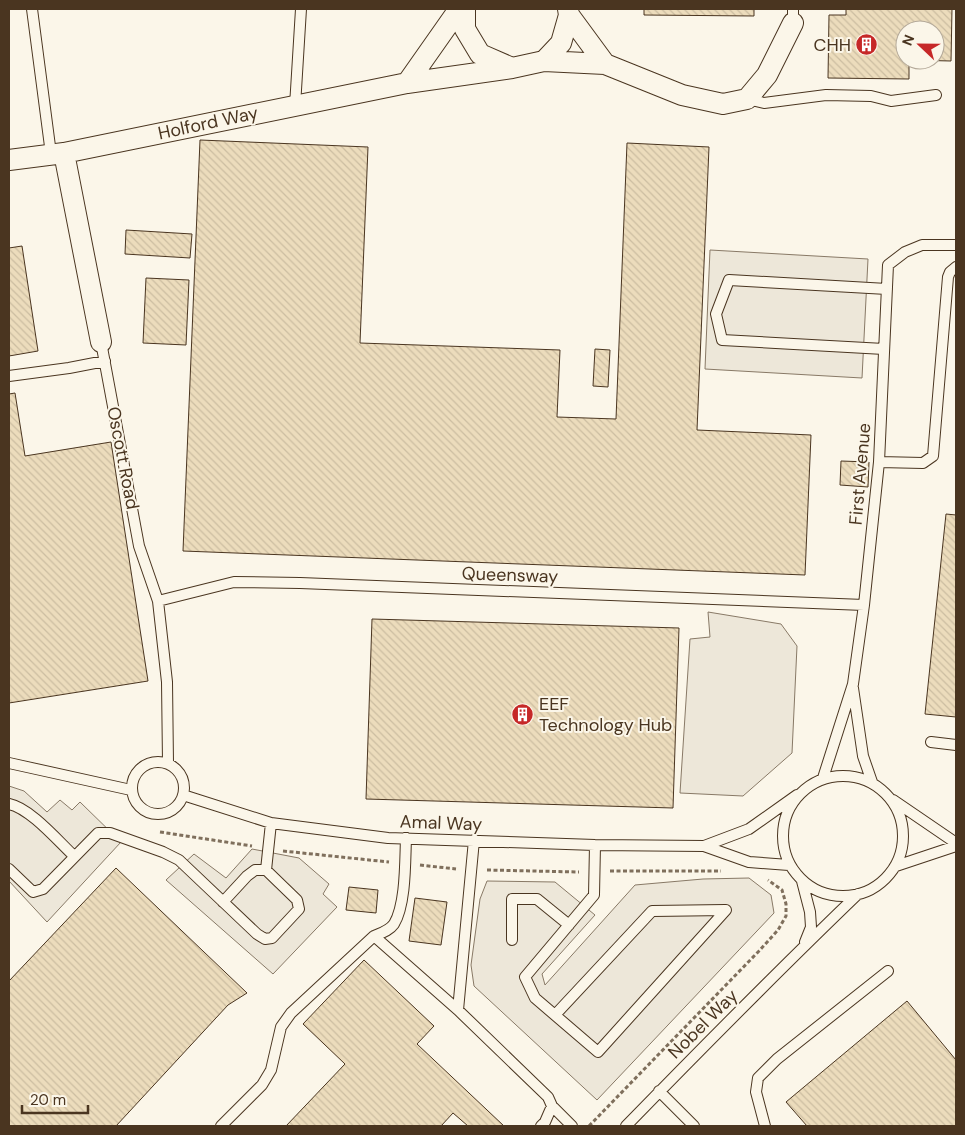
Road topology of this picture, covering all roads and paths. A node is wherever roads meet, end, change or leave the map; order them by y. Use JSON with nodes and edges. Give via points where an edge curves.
{"nodes":[{"id":1,"x":32,"y":9,"type":"edge"},
{"id":2,"x":301,"y":9,"type":"edge"},
{"id":3,"x":459,"y":9,"type":"edge"},
{"id":4,"x":465,"y":9,"type":"edge"},
{"id":5,"x":568,"y":12,"type":"edge"},
{"id":6,"x":793,"y":16,"type":"edge"},
{"id":7,"x":544,"y":61,"type":"junction"},
{"id":8,"x":605,"y":64,"type":"junction"},
{"id":9,"x":512,"y":68,"type":"junction"},
{"id":10,"x":407,"y":83,"type":"junction"},
{"id":11,"x":936,"y":95,"type":"dead end"},
{"id":12,"x":747,"y":98,"type":"junction"},
{"id":13,"x":295,"y":106,"type":"junction"},
{"id":14,"x":58,"y":154,"type":"junction"},
{"id":15,"x":9,"y":160,"type":"edge"},
{"id":16,"x":956,"y":245,"type":"edge"},
{"id":17,"x":956,"y":267,"type":"edge"},
{"id":18,"x":887,"y":289,"type":"junction"},
{"id":19,"x":884,"y":349,"type":"junction"},
{"id":20,"x":103,"y":352,"type":"junction"},
{"id":21,"x":9,"y":376,"type":"edge"},
{"id":22,"x":879,"y":462,"type":"junction"},
{"id":23,"x":158,"y":601,"type":"junction"},
{"id":24,"x":864,"y":605,"type":"junction"},
{"id":25,"x":853,"y":684,"type":"junction"},
{"id":26,"x":931,"y":742,"type":"dead end"},
{"id":27,"x":956,"y":745,"type":"edge"},
{"id":28,"x":9,"y":762,"type":"edge"},
{"id":29,"x":168,"y":763,"type":"junction"},
{"id":30,"x":823,"y":778,"type":"junction"},
{"id":31,"x":872,"y":782,"type":"junction"},
{"id":32,"x":131,"y":790,"type":"junction"},
{"id":33,"x":800,"y":793,"type":"junction"},
{"id":34,"x":183,"y":795,"type":"junction"},
{"id":35,"x":892,"y":800,"type":"junction"},
{"id":36,"x":9,"y":804,"type":"edge"},
{"id":37,"x":272,"y":823,"type":"junction"},
{"id":38,"x":406,"y":838,"type":"junction"},
{"id":39,"x":474,"y":840,"type":"junction"},
{"id":40,"x":595,"y":844,"type":"junction"},
{"id":41,"x":956,"y":844,"type":"edge"},
{"id":42,"x":704,"y":846,"type":"junction"},
{"id":43,"x":74,"y":856,"type":"junction"},
{"id":44,"x":789,"y":865,"type":"junction"},
{"id":45,"x":896,"y":866,"type":"junction"},
{"id":46,"x":9,"y":869,"type":"edge"},
{"id":47,"x":266,"y":870,"type":"junction"},
{"id":48,"x":802,"y":881,"type":"junction"},
{"id":49,"x":859,"y":893,"type":"junction"},
{"id":50,"x":223,"y":902,"type":"junction"},
{"id":51,"x":569,"y":925,"type":"junction"},
{"id":52,"x":374,"y":936,"type":"junction"},
{"id":53,"x":512,"y":940,"type":"dead end"},
{"id":54,"x":804,"y":946,"type":"junction"},
{"id":55,"x":888,"y":970,"type":"dead end"},
{"id":56,"x":458,"y":1010,"type":"junction"},
{"id":57,"x":555,"y":1014,"type":"junction"},
{"id":58,"x":659,"y":1091,"type":"junction"},
{"id":59,"x":552,"y":1106,"type":"junction"},
{"id":60,"x":221,"y":1126,"type":"edge"},
{"id":61,"x":541,"y":1126,"type":"edge"},
{"id":62,"x":572,"y":1126,"type":"edge"},
{"id":63,"x":626,"y":1126,"type":"edge"},
{"id":64,"x":694,"y":1126,"type":"edge"},
{"id":65,"x":764,"y":1126,"type":"edge"}],
"edges":[{"from":1,"to":14,"type":"lane"},
{"from":2,"to":13,"type":"lane"},
{"from":3,"to":10,"type":"street"},
{"from":4,"to":9,"type":"street","via":[[465,29],[480,54]]},
{"from":5,"to":7,"type":"street","via":[[562,43]]},
{"from":5,"to":8,"type":"street"},
{"from":6,"to":12,"type":"street","via":[[767,75]]},
{"from":7,"to":8,"type":"street"},
{"from":7,"to":9,"type":"street","name":"Holford Way"},
{"from":8,"to":12,"type":"street","via":[[682,95],[723,104]]},
{"from":9,"to":10,"type":"street","name":"Holford Way"},
{"from":10,"to":13,"type":"street","name":"Holford Way"},
{"from":11,"to":12,"type":"lane","via":[[891,101],[871,96],[826,95],[764,103]]},
{"from":13,"to":14,"type":"street","name":"Holford Way"},
{"from":14,"to":15,"type":"street","name":"Holford Way"},
{"from":14,"to":20,"type":"street","name":"Oscott Road"},
{"from":16,"to":18,"type":"lane","name":"First Avenue","via":[[922,245],[905,252],[888,265]]},
{"from":17,"to":22,"type":"lane","via":[[948,277],[933,456],[923,463]]},
{"from":18,"to":19,"type":"lane","name":"First Avenue"},
{"from":18,"to":19,"type":"lane","via":[[729,280],[716,314],[722,340]]},
{"from":19,"to":22,"type":"lane","name":"First Avenue"},
{"from":20,"to":21,"type":"lane","via":[[69,368]]},
{"from":20,"to":23,"type":"lane","name":"Oscott Road","via":[[139,546]]},
{"from":22,"to":24,"type":"lane","name":"First Avenue"},
{"from":23,"to":24,"type":"lane","name":"Queensway","via":[[234,582]]},
{"from":23,"to":29,"type":"lane","name":"Oscott Road","via":[[167,682]]},
{"from":24,"to":25,"type":"lane","name":"First Avenue"},
{"from":25,"to":30,"type":"lane","name":"First Avenue"},
{"from":25,"to":31,"type":"lane","name":"First Avenue","via":[[863,756]]},
{"from":26,"to":27,"type":"lane"},
{"from":28,"to":32,"type":"lane"},
{"from":29,"to":32,"type":"lane","via":[[155,761],[142,766],[134,777]]},
{"from":29,"to":34,"type":"lane","via":[[184,782]]},
{"from":30,"to":31,"type":"lane","via":[[843,775]]},
{"from":30,"to":33,"type":"lane"},
{"from":31,"to":35,"type":"lane"},
{"from":32,"to":34,"type":"lane","via":[[134,800],[142,808],[161,814],[178,804]]},
{"from":33,"to":42,"type":"lane","name":"Amal Way","via":[[749,829]]},
{"from":33,"to":44,"type":"lane","via":[[784,824],[783,845]]},
{"from":34,"to":37,"type":"lane","name":"Amal Way"},
{"from":35,"to":41,"type":"lane"},
{"from":35,"to":45,"type":"lane","via":[[903,827],[902,851]]},
{"from":36,"to":43,"type":"lane","via":[[27,812]]},
{"from":37,"to":38,"type":"lane","name":"Amal Way"},
{"from":37,"to":47,"type":"lane"},
{"from":38,"to":39,"type":"lane","name":"Amal Way"},
{"from":38,"to":52,"type":"lane","via":[[401,905],[394,924]]},
{"from":39,"to":40,"type":"lane","name":"Amal Way"},
{"from":39,"to":56,"type":"lane"},
{"from":40,"to":42,"type":"lane","name":"Amal Way"},
{"from":40,"to":51,"type":"lane","via":[[594,895]]},
{"from":41,"to":45,"type":"lane"},
{"from":42,"to":44,"type":"lane","name":"Amal Way","via":[[749,862]]},
{"from":43,"to":46,"type":"lane","via":[[43,889],[33,892]]},
{"from":43,"to":50,"type":"lane","via":[[98,833],[110,833],[179,860]]},
{"from":44,"to":48,"type":"lane"},
{"from":45,"to":49,"type":"lane","via":[[878,886]]},
{"from":47,"to":50,"type":"lane","via":[[255,870]]},
{"from":47,"to":50,"type":"lane","via":[[297,900],[299,909],[272,938],[265,939],[256,934]]},
{"from":48,"to":49,"type":"lane","via":[[824,894],[845,897]]},
{"from":48,"to":54,"type":"lane","via":[[810,912],[810,927]]},
{"from":49,"to":54,"type":"lane","name":"Nobel Way"},
{"from":51,"to":53,"type":"lane","via":[[537,899],[512,899]]},
{"from":51,"to":57,"type":"lane","via":[[525,977],[535,998]]},
{"from":52,"to":56,"type":"lane"},
{"from":52,"to":60,"type":"lane","via":[[291,1012],[281,1027],[271,1070],[262,1085]]},
{"from":54,"to":58,"type":"lane","name":"Nobel Way"},
{"from":55,"to":65,"type":"lane","via":[[758,1078],[756,1092]]},
{"from":56,"to":59,"type":"lane","via":[[548,1097]]},
{"from":57,"to":57,"type":"lane","via":[[598,1052],[726,910],[652,911]]},
{"from":58,"to":63,"type":"lane","name":"Nobel Way"},
{"from":58,"to":64,"type":"lane"},
{"from":59,"to":61,"type":"lane"},
{"from":59,"to":62,"type":"lane"}]}
